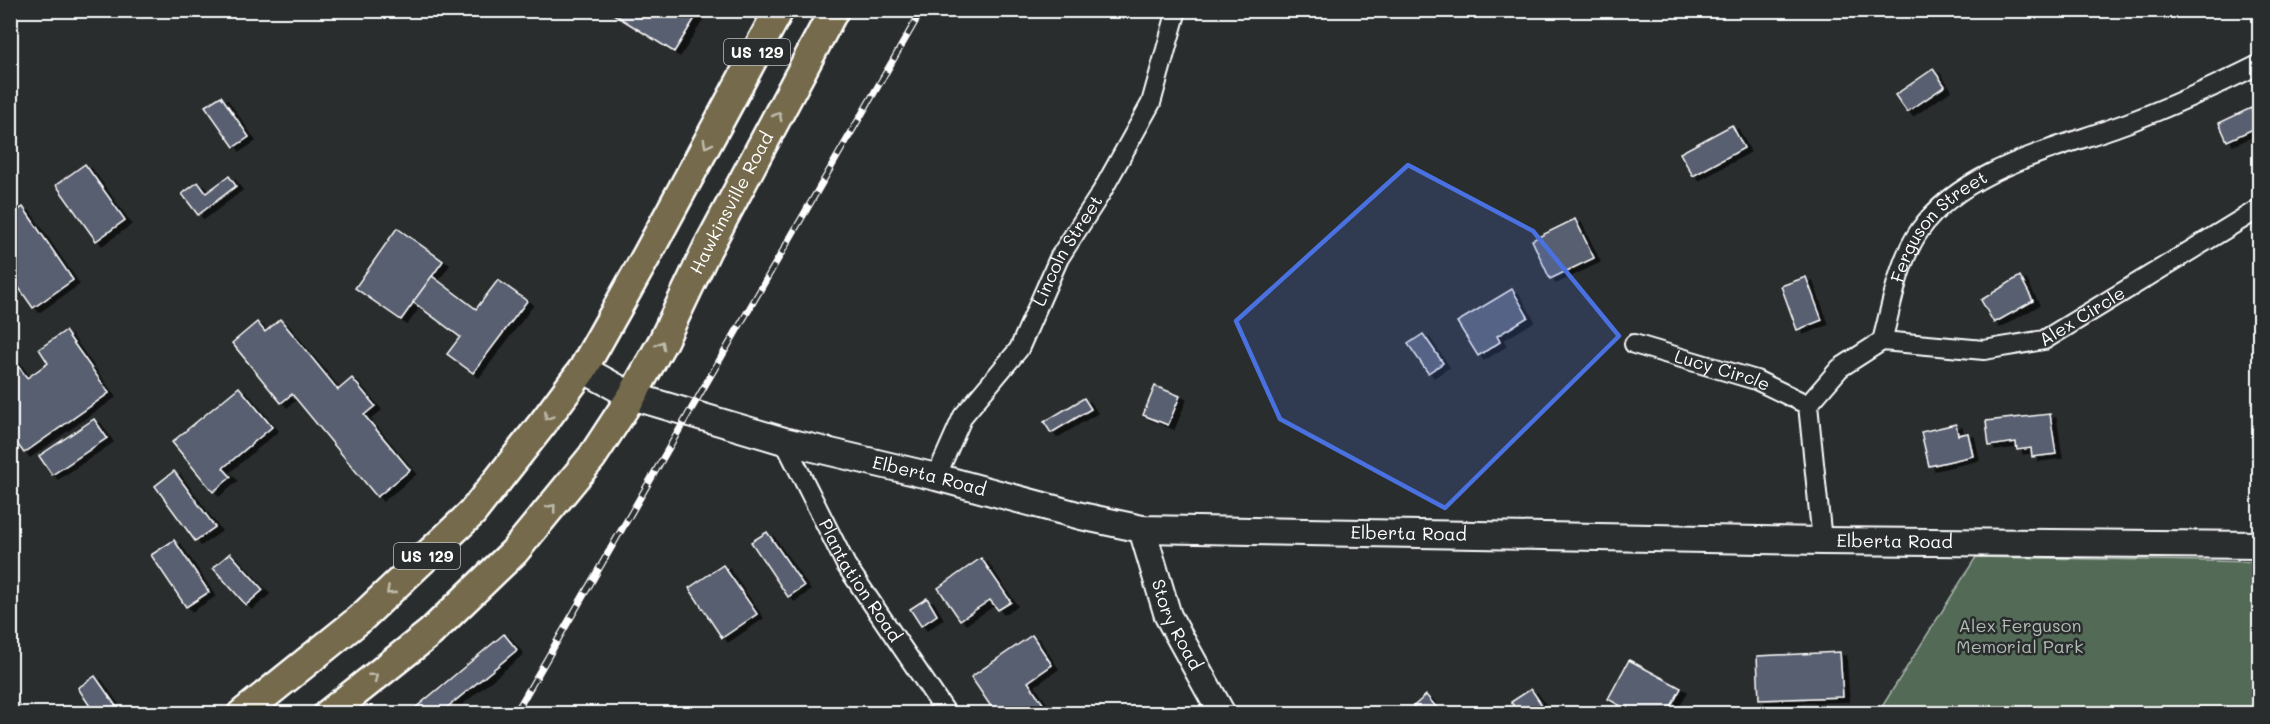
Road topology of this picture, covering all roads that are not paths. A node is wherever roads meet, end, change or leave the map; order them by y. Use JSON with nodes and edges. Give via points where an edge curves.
{"nodes":[{"id":1,"x":778,"y":10,"type":"edge"},
{"id":2,"x":834,"y":10,"type":"edge"},
{"id":3,"x":1177,"y":10,"type":"edge"},
{"id":4,"x":2259,"y":64,"type":"edge"},
{"id":5,"x":2259,"y":208,"type":"edge"},
{"id":6,"x":1882,"y":341,"type":"junction"},
{"id":7,"x":1634,"y":344,"type":"dead end"},
{"id":8,"x":583,"y":369,"type":"junction"},
{"id":9,"x":632,"y":396,"type":"junction"},
{"id":10,"x":1808,"y":405,"type":"junction"},
{"id":11,"x":784,"y":441,"type":"junction"},
{"id":12,"x":936,"y":477,"type":"junction"},
{"id":13,"x":1142,"y":529,"type":"junction"},
{"id":14,"x":1822,"y":541,"type":"junction"},
{"id":15,"x":2259,"y":545,"type":"edge"},
{"id":16,"x":242,"y":714,"type":"edge"},
{"id":17,"x":328,"y":714,"type":"edge"},
{"id":18,"x":946,"y":714,"type":"edge"},
{"id":19,"x":1222,"y":714,"type":"edge"}],
"edges":[{"from":1,"to":8,"type":"main road","number":"US 129","one_way":true},
{"from":9,"to":2,"type":"main road","name":"Hawkinsville Road","number":"US 129","one_way":true},
{"from":3,"to":12,"type":"street","name":"Lincoln Street","via":[[1151,103],[1059,258],[1019,349],[963,416]]},
{"from":4,"to":6,"type":"street","name":"Ferguson Street","via":[[2190,98],[2010,166],[1944,202],[1920,230],[1906,256]]},
{"from":5,"to":6,"type":"street","name":"Alex Circle","via":[[2044,340],[1984,350]]},
{"from":6,"to":10,"type":"street","via":[[1840,369]]},
{"from":7,"to":10,"type":"street","name":"Lucy Circle","via":[[1756,380]]},
{"from":8,"to":9,"type":"street","name":"Elberta Road"},
{"from":8,"to":16,"type":"main road","number":"US 129","one_way":true,"via":[[472,513],[360,619]]},
{"from":9,"to":11,"type":"street","name":"Elberta Road"},
{"from":17,"to":9,"type":"main road","number":"US 129","one_way":true,"via":[[430,633],[514,552],[592,457]]},
{"from":10,"to":14,"type":"street"},
{"from":11,"to":12,"type":"street","name":"Elberta Road"},
{"from":11,"to":18,"type":"street","name":"Plantation Road","via":[[846,565]]},
{"from":12,"to":13,"type":"street","name":"Elberta Road"},
{"from":13,"to":14,"type":"street","name":"Elberta Road"},
{"from":13,"to":19,"type":"street","name":"Story Road","via":[[1168,616]]},
{"from":14,"to":15,"type":"street","name":"Elberta Road"}]}
